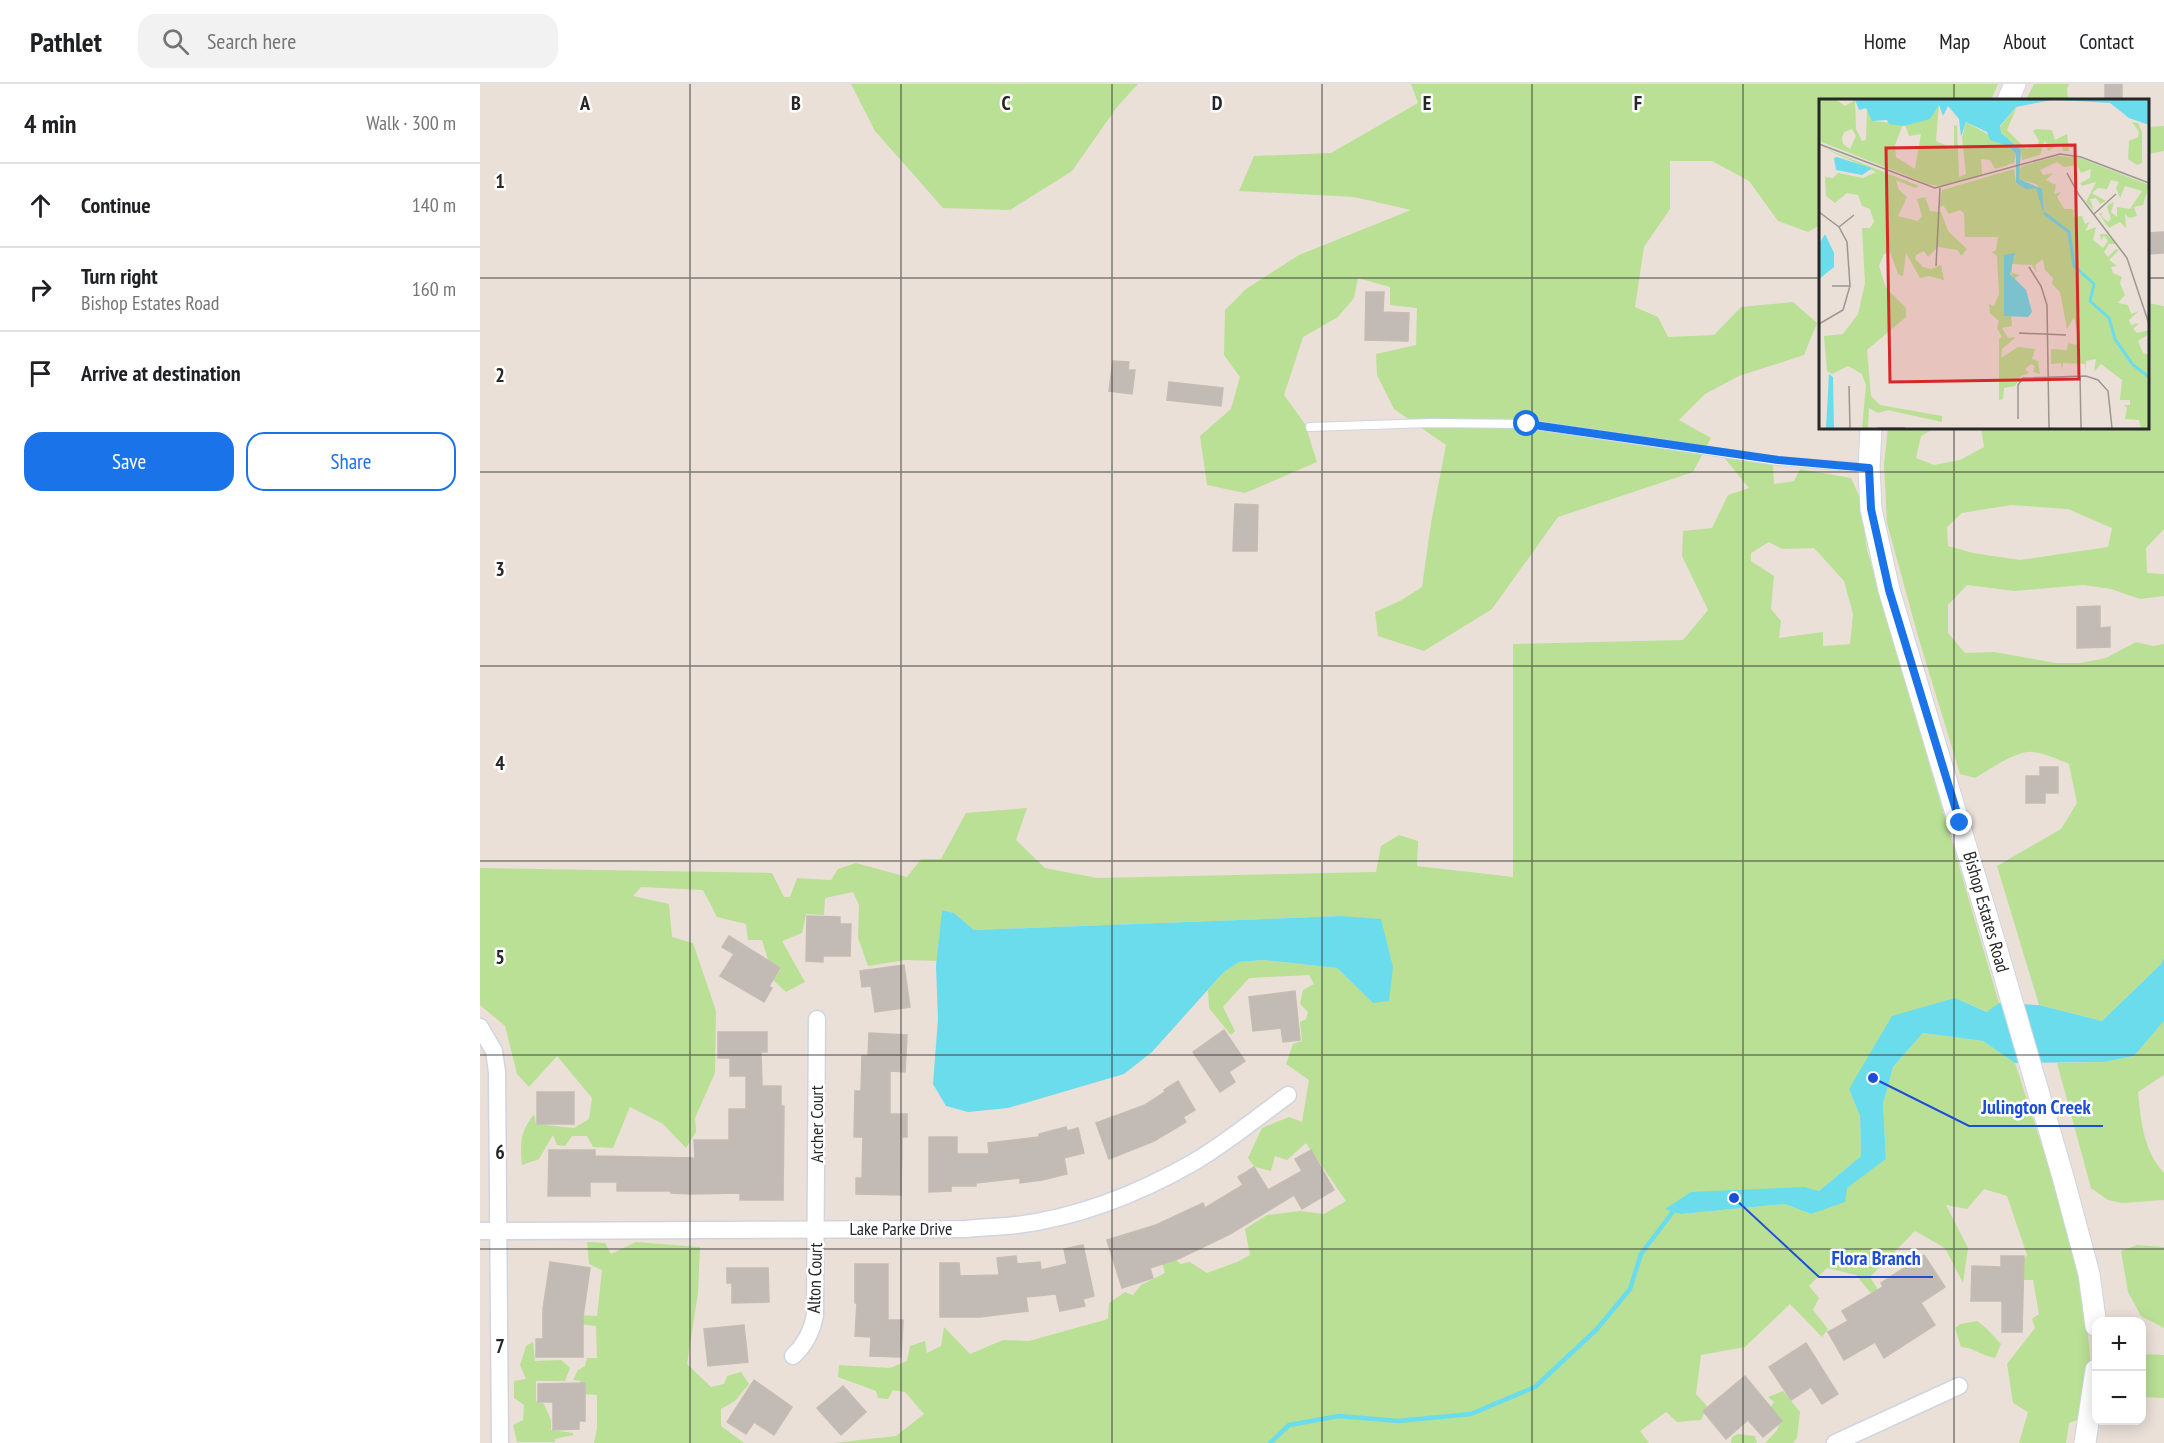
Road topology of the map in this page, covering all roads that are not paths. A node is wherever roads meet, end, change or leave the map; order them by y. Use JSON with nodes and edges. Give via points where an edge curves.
{"nodes":[{"id":1,"x":2015,"y":84,"type":"edge"},
{"id":2,"x":2008,"y":99,"type":"edge"},
{"id":3,"x":1310,"y":428,"type":"dead end"},
{"id":4,"x":1871,"y":429,"type":"edge"},
{"id":5,"x":1869,"y":468,"type":"junction"},
{"id":6,"x":817,"y":1019,"type":"dead end"},
{"id":7,"x":480,"y":1026,"type":"edge"},
{"id":8,"x":1288,"y":1095,"type":"dead end"},
{"id":9,"x":817,"y":1229,"type":"junction"},
{"id":10,"x":480,"y":1231,"type":"edge"},
{"id":11,"x":498,"y":1231,"type":"junction"},
{"id":12,"x":2096,"y":1317,"type":"edge"},
{"id":13,"x":793,"y":1356,"type":"dead end"},
{"id":14,"x":2097,"y":1371,"type":"edge"},
{"id":15,"x":1959,"y":1386,"type":"dead end"},
{"id":16,"x":500,"y":1443,"type":"edge"},
{"id":17,"x":1835,"y":1443,"type":"edge"},
{"id":18,"x":2085,"y":1443,"type":"edge"}],
"edges":[{"from":1,"to":2,"type":"street"},
{"from":3,"to":5,"type":"lane","via":[[1527,424],[1767,459]]},
{"from":4,"to":5,"type":"street","name":"Bishop Estates Road"},
{"from":5,"to":12,"type":"street","name":"Bishop Estates Road","via":[[1871,509],[1889,590],[2036,1085],[2089,1274]]},
{"from":6,"to":9,"type":"street","name":"Archer Court"},
{"from":7,"to":11,"type":"street","via":[[496,1061]]},
{"from":8,"to":9,"type":"street","name":"Lake Parke Drive","via":[[1196,1161],[1151,1185],[1067,1215],[1017,1225],[966,1228]]},
{"from":9,"to":11,"type":"street","name":"Lake Parke Drive"},
{"from":9,"to":13,"type":"street","name":"Alton Court","via":[[815,1315],[804,1343]]},
{"from":10,"to":11,"type":"street","name":"Lake Parke Drive"},
{"from":11,"to":16,"type":"street"},
{"from":14,"to":18,"type":"street"},
{"from":15,"to":17,"type":"street"}]}
